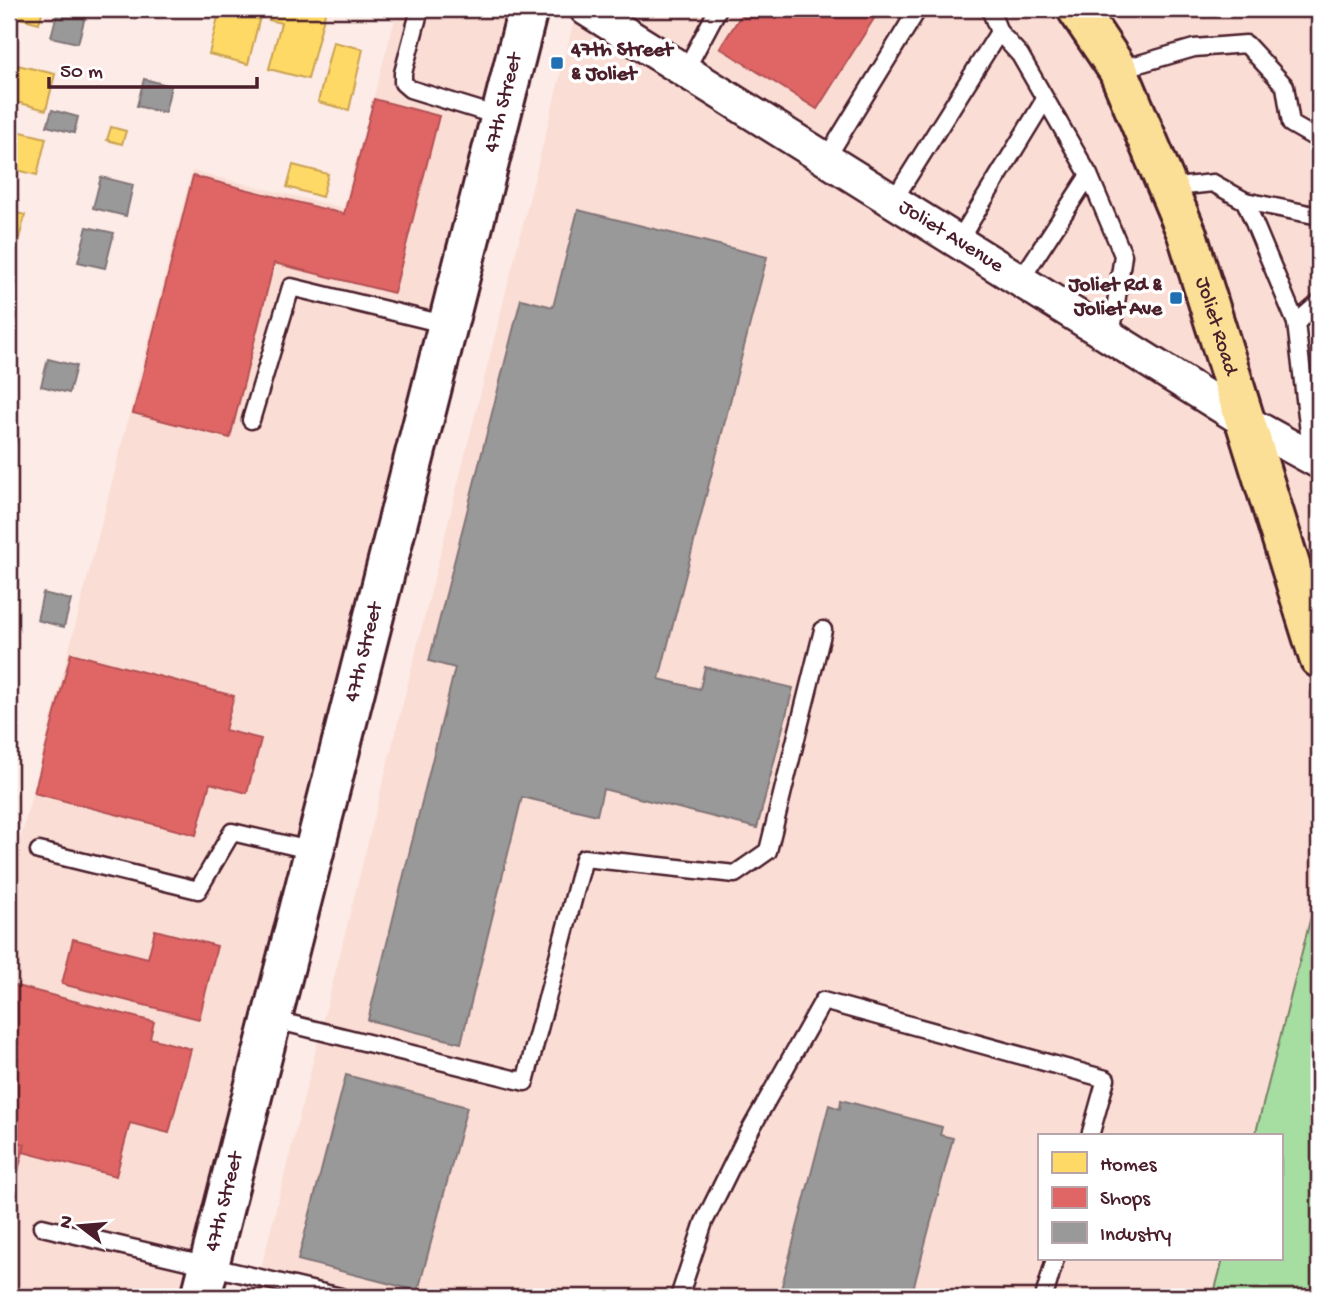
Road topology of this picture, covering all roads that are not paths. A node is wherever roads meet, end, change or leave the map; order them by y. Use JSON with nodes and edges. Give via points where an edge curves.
{"nodes":[{"id":1,"x":420,"y":9,"type":"edge"},
{"id":2,"x":528,"y":9,"type":"edge"},
{"id":3,"x":586,"y":9,"type":"edge"},
{"id":4,"x":718,"y":9,"type":"edge"},
{"id":5,"x":918,"y":9,"type":"edge"},
{"id":6,"x":989,"y":9,"type":"edge"},
{"id":7,"x":1077,"y":9,"type":"edge"},
{"id":8,"x":999,"y":32,"type":"junction"},
{"id":9,"x":1118,"y":70,"type":"junction"},
{"id":10,"x":685,"y":71,"type":"junction"},
{"id":11,"x":1044,"y":101,"type":"junction"},
{"id":12,"x":501,"y":117,"type":"junction"},
{"id":13,"x":1319,"y":140,"type":"edge"},
{"id":14,"x":826,"y":159,"type":"junction"},
{"id":15,"x":1089,"y":175,"type":"junction"},
{"id":16,"x":1167,"y":188,"type":"junction"},
{"id":17,"x":893,"y":201,"type":"junction"},
{"id":18,"x":1245,"y":201,"type":"junction"},
{"id":19,"x":1319,"y":216,"type":"edge"},
{"id":20,"x":958,"y":242,"type":"junction"},
{"id":21,"x":1020,"y":281,"type":"junction"},
{"id":22,"x":1319,"y":303,"type":"edge"},
{"id":23,"x":1296,"y":323,"type":"junction"},
{"id":24,"x":448,"y":325,"type":"junction"},
{"id":25,"x":1111,"y":338,"type":"junction"},
{"id":26,"x":251,"y":420,"type":"dead end"},
{"id":27,"x":1248,"y":423,"type":"junction"},
{"id":28,"x":1316,"y":462,"type":"edge"},
{"id":29,"x":823,"y":630,"type":"dead end"},
{"id":30,"x":1319,"y":658,"type":"edge"},
{"id":31,"x":39,"y":851,"type":"dead end"},
{"id":32,"x":314,"y":851,"type":"junction"},
{"id":33,"x":271,"y":1019,"type":"junction"},
{"id":34,"x":1091,"y":1134,"type":"edge"},
{"id":35,"x":42,"y":1227,"type":"dead end"},
{"id":36,"x":1055,"y":1260,"type":"edge"},
{"id":37,"x":205,"y":1281,"type":"edge"},
{"id":38,"x":341,"y":1297,"type":"edge"},
{"id":39,"x":680,"y":1297,"type":"edge"},
{"id":40,"x":1044,"y":1297,"type":"edge"}],
"edges":[{"from":1,"to":12,"type":"lane","via":[[403,83]]},
{"from":2,"to":12,"type":"main road","name":"47th Street"},
{"from":3,"to":10,"type":"street","name":"Joliet Avenue"},
{"from":4,"to":10,"type":"lane"},
{"from":5,"to":14,"type":"lane"},
{"from":6,"to":8,"type":"lane"},
{"from":7,"to":9,"type":"main road","name":"Joliet Road"},
{"from":8,"to":11,"type":"lane","via":[[1020,55]]},
{"from":8,"to":17,"type":"lane"},
{"from":9,"to":13,"type":"lane","via":[[1194,48],[1246,44],[1285,86],[1291,124]]},
{"from":9,"to":16,"type":"main road","name":"Joliet Road"},
{"from":10,"to":14,"type":"street","name":"Joliet Avenue"},
{"from":11,"to":15,"type":"lane"},
{"from":11,"to":20,"type":"lane"},
{"from":12,"to":24,"type":"main road","name":"47th Street"},
{"from":14,"to":17,"type":"street","name":"Joliet Avenue"},
{"from":15,"to":21,"type":"lane"},
{"from":15,"to":25,"type":"lane","via":[[1123,255]]},
{"from":16,"to":18,"type":"lane","via":[[1213,183]]},
{"from":16,"to":27,"type":"main road","name":"Joliet Road","via":[[1187,234]]},
{"from":17,"to":20,"type":"street","name":"Joliet Avenue"},
{"from":18,"to":19,"type":"lane"},
{"from":18,"to":23,"type":"lane"},
{"from":20,"to":21,"type":"street","name":"Joliet Avenue"},
{"from":21,"to":25,"type":"street","name":"Joliet Avenue"},
{"from":22,"to":23,"type":"lane"},
{"from":23,"to":28,"type":"lane"},
{"from":24,"to":26,"type":"lane","via":[[290,287]]},
{"from":24,"to":32,"type":"main road","name":"47th Street"},
{"from":25,"to":27,"type":"street","name":"Joliet Avenue"},
{"from":27,"to":28,"type":"street","name":"Joliet Avenue"},
{"from":27,"to":30,"type":"main road","name":"Joliet Road"},
{"from":29,"to":33,"type":"lane","via":[[768,850],[735,874],[584,858],[524,1082]]},
{"from":31,"to":32,"type":"lane","via":[[198,890],[232,832]]},
{"from":32,"to":33,"type":"main road","name":"47th Street"},
{"from":33,"to":37,"type":"main road","name":"47th Street"},
{"from":34,"to":39,"type":"lane","via":[[1106,1079],[823,1001],[704,1222]]},
{"from":35,"to":37,"type":"lane"},
{"from":36,"to":40,"type":"lane"},
{"from":37,"to":38,"type":"lane"}]}
